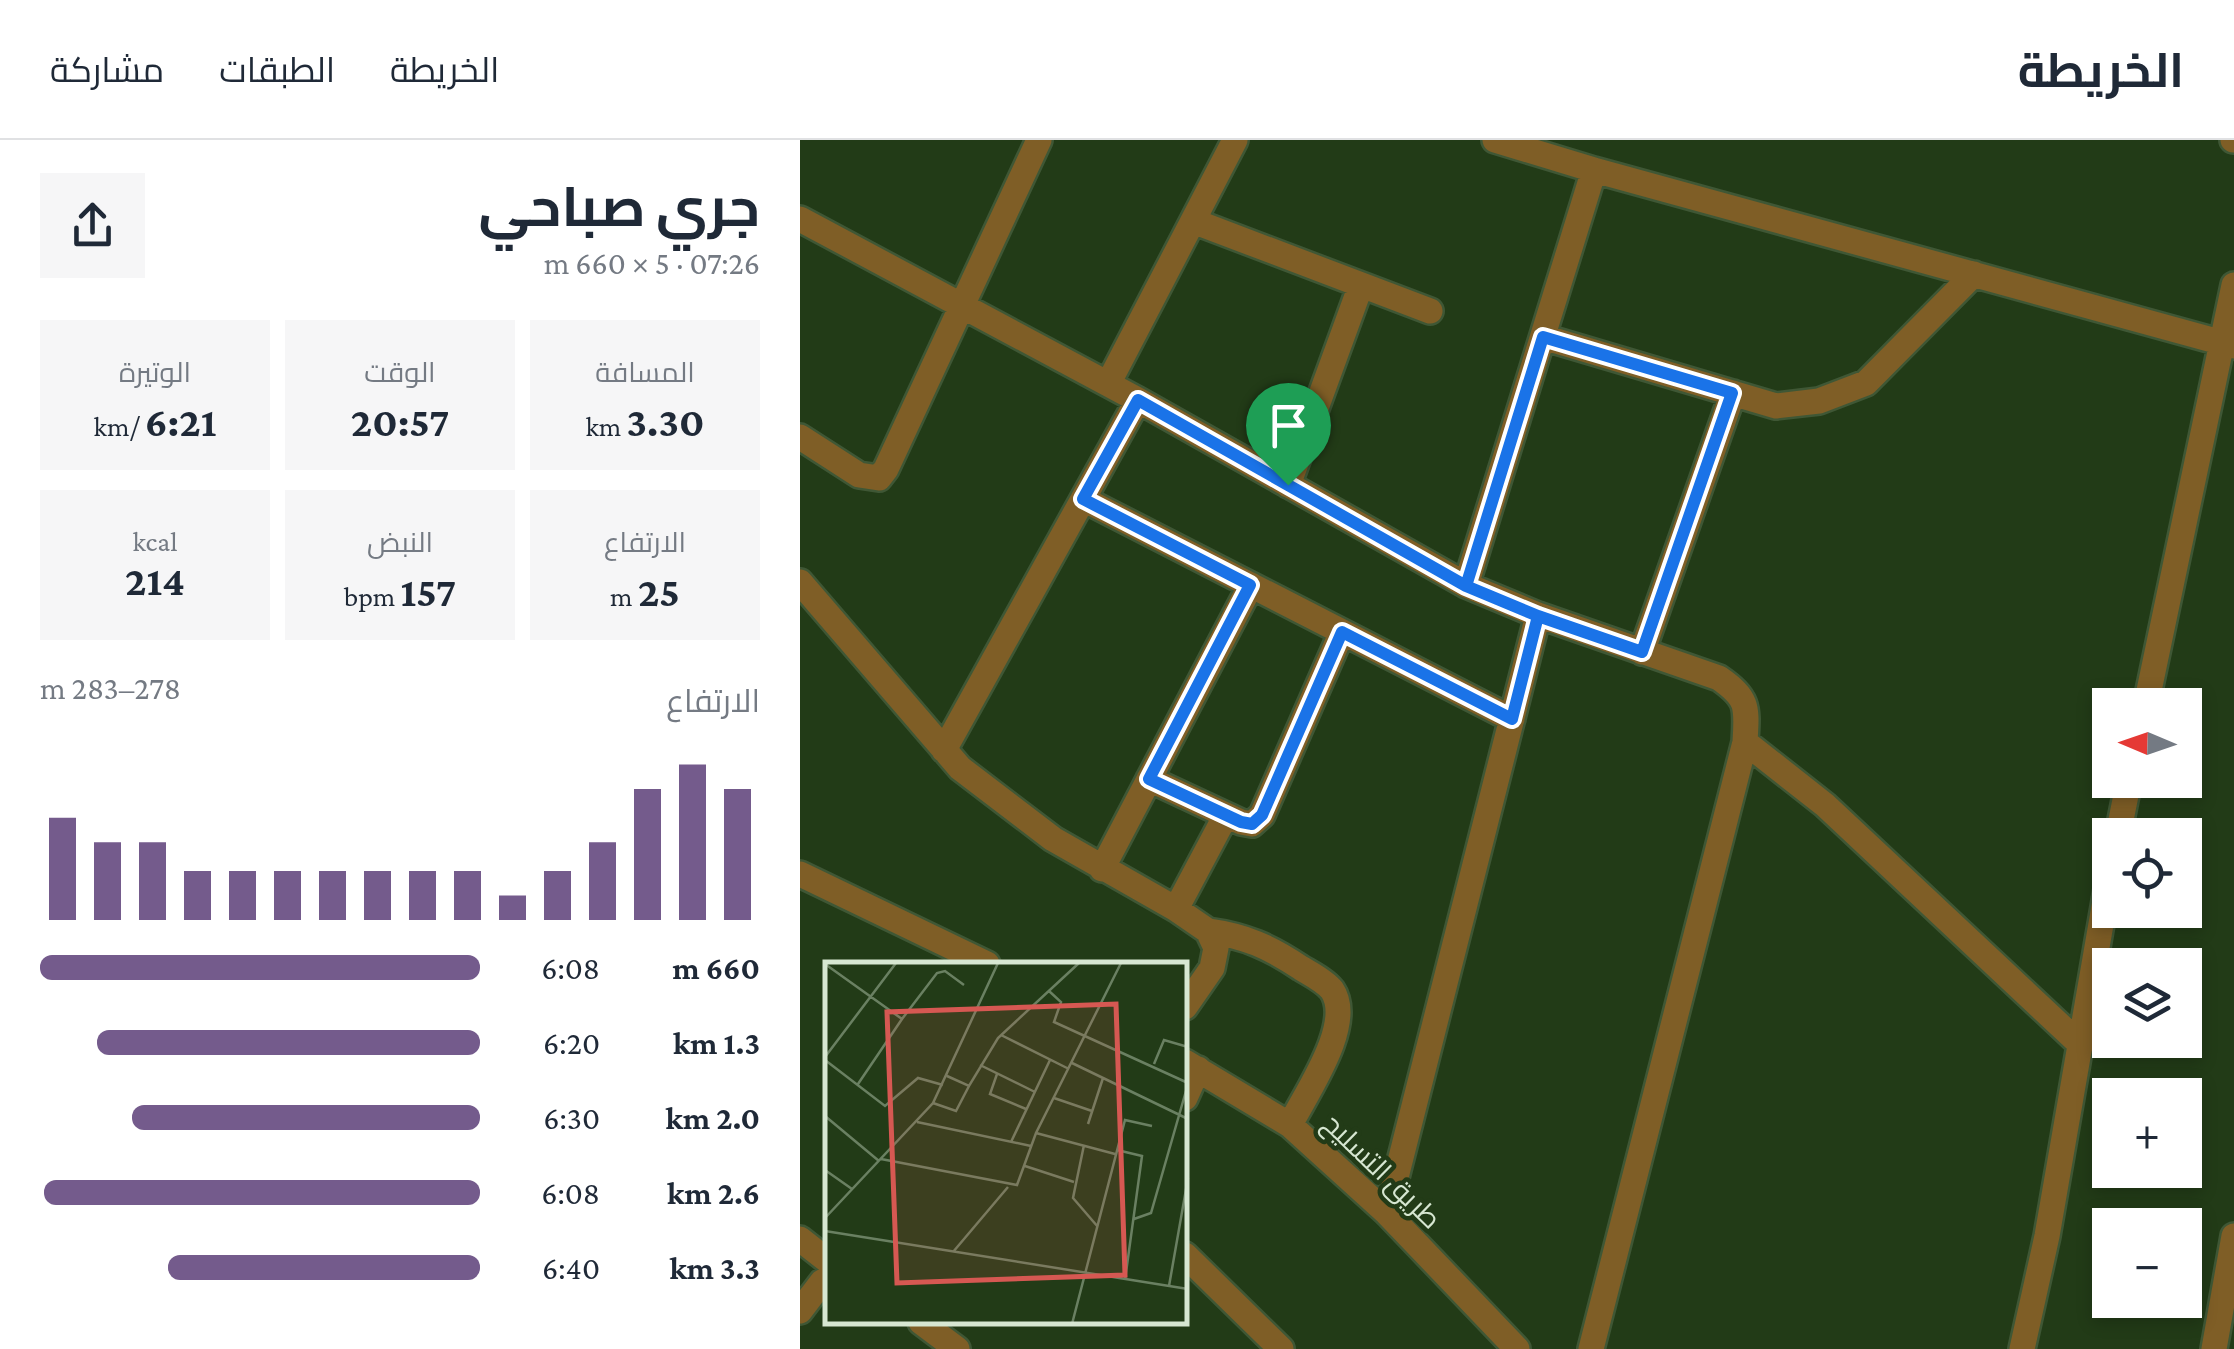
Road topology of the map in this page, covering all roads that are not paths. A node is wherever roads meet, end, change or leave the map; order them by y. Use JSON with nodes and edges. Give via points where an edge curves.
{"nodes":[{"id":1,"x":1039,"y":140,"type":"edge"},
{"id":2,"x":1235,"y":140,"type":"edge"},
{"id":3,"x":1496,"y":140,"type":"edge"},
{"id":4,"x":1580,"y":158,"type":"edge"},
{"id":5,"x":800,"y":218,"type":"edge"},
{"id":6,"x":1193,"y":221,"type":"junction"},
{"id":7,"x":1974,"y":274,"type":"junction"},
{"id":8,"x":1361,"y":285,"type":"junction"},
{"id":9,"x":2234,"y":285,"type":"edge"},
{"id":10,"x":963,"y":306,"type":"junction"},
{"id":11,"x":1430,"y":311,"type":"dead end"},
{"id":12,"x":1543,"y":337,"type":"junction"},
{"id":13,"x":2229,"y":344,"type":"edge"},
{"id":14,"x":1108,"y":384,"type":"junction"},
{"id":15,"x":1732,"y":393,"type":"junction"},
{"id":16,"x":1138,"y":400,"type":"junction"},
{"id":17,"x":800,"y":437,"type":"edge"},
{"id":18,"x":1288,"y":485,"type":"junction"},
{"id":19,"x":1083,"y":499,"type":"junction"},
{"id":20,"x":800,"y":582,"type":"edge"},
{"id":21,"x":1250,"y":585,"type":"junction"},
{"id":22,"x":1466,"y":586,"type":"junction"},
{"id":23,"x":1538,"y":616,"type":"junction"},
{"id":24,"x":1342,"y":632,"type":"junction"},
{"id":25,"x":1642,"y":652,"type":"junction"},
{"id":26,"x":2150,"y":688,"type":"edge"},
{"id":27,"x":1512,"y":719,"type":"junction"},
{"id":28,"x":1745,"y":742,"type":"junction"},
{"id":29,"x":944,"y":750,"type":"junction"},
{"id":30,"x":1149,"y":779,"type":"junction"},
{"id":31,"x":1226,"y":815,"type":"junction"},
{"id":32,"x":1102,"y":868,"type":"junction"},
{"id":33,"x":800,"y":874,"type":"edge"},
{"id":34,"x":1176,"y":909,"type":"junction"},
{"id":35,"x":2101,"y":928,"type":"edge"},
{"id":36,"x":1208,"y":931,"type":"junction"},
{"id":37,"x":983,"y":962,"type":"edge"},
{"id":38,"x":1188,"y":1003,"type":"edge"},
{"id":39,"x":2081,"y":1045,"type":"junction"},
{"id":40,"x":1192,"y":1065,"type":"edge"},
{"id":41,"x":1290,"y":1125,"type":"junction"},
{"id":42,"x":1387,"y":1213,"type":"junction"},
{"id":43,"x":2234,"y":1236,"type":"edge"},
{"id":44,"x":800,"y":1238,"type":"edge"},
{"id":45,"x":1188,"y":1258,"type":"edge"},
{"id":46,"x":825,"y":1259,"type":"edge"},
{"id":47,"x":825,"y":1280,"type":"edge"},
{"id":48,"x":800,"y":1310,"type":"edge"},
{"id":49,"x":925,"y":1324,"type":"edge"},
{"id":50,"x":957,"y":1349,"type":"edge"},
{"id":51,"x":1282,"y":1349,"type":"edge"},
{"id":52,"x":1517,"y":1349,"type":"edge"},
{"id":53,"x":1591,"y":1349,"type":"edge"},
{"id":54,"x":2022,"y":1349,"type":"edge"},
{"id":55,"x":2214,"y":1349,"type":"edge"}],
"edges":[{"from":1,"to":10,"type":"street"},
{"from":2,"to":6,"type":"street"},
{"from":3,"to":4,"type":"street"},
{"from":4,"to":7,"type":"street"},
{"from":4,"to":12,"type":"street"},
{"from":5,"to":10,"type":"street"},
{"from":6,"to":8,"type":"street"},
{"from":6,"to":14,"type":"street"},
{"from":7,"to":13,"type":"street"},
{"from":7,"to":15,"type":"street","via":[[1866,383],[1776,406]]},
{"from":8,"to":11,"type":"street"},
{"from":8,"to":18,"type":"street"},
{"from":9,"to":13,"type":"street"},
{"from":10,"to":14,"type":"street"},
{"from":10,"to":17,"type":"street","via":[[879,478],[859,475]]},
{"from":12,"to":15,"type":"street"},
{"from":12,"to":22,"type":"street"},
{"from":13,"to":26,"type":"street"},
{"from":14,"to":16,"type":"street"},
{"from":15,"to":25,"type":"street"},
{"from":16,"to":18,"type":"street"},
{"from":16,"to":19,"type":"street"},
{"from":18,"to":22,"type":"street"},
{"from":19,"to":21,"type":"street"},
{"from":19,"to":29,"type":"street"},
{"from":20,"to":29,"type":"street"},
{"from":21,"to":24,"type":"street"},
{"from":21,"to":30,"type":"street"},
{"from":22,"to":23,"type":"street"},
{"from":23,"to":25,"type":"street"},
{"from":23,"to":27,"type":"street"},
{"from":24,"to":27,"type":"street"},
{"from":24,"to":31,"type":"street","via":[[1262,815],[1252,824]]},
{"from":25,"to":28,"type":"street","via":[[1719,678],[1740,693]]},
{"from":27,"to":42,"type":"street"},
{"from":28,"to":39,"type":"street","via":[[1825,805]]},
{"from":28,"to":53,"type":"street"},
{"from":29,"to":32,"type":"street","via":[[1053,839]]},
{"from":30,"to":31,"type":"street"},
{"from":30,"to":32,"type":"street"},
{"from":31,"to":34,"type":"street"},
{"from":32,"to":34,"type":"street"},
{"from":33,"to":37,"type":"street"},
{"from":34,"to":36,"type":"street"},
{"from":35,"to":39,"type":"street"},
{"from":36,"to":38,"type":"street","via":[[1216,948],[1212,968]]},
{"from":36,"to":41,"type":"street","via":[[1240,935],[1281,955],[1330,987],[1339,1004],[1336,1036]]},
{"from":39,"to":54,"type":"street"},
{"from":40,"to":41,"type":"street","name":"طريق التسليح"},
{"from":41,"to":42,"type":"street","name":"طريق التسليح"},
{"from":42,"to":52,"type":"street","name":"طريق التسليح"},
{"from":43,"to":55,"type":"street"},
{"from":44,"to":46,"type":"street"},
{"from":45,"to":51,"type":"street"},
{"from":47,"to":48,"type":"street"},
{"from":49,"to":50,"type":"street"}]}
